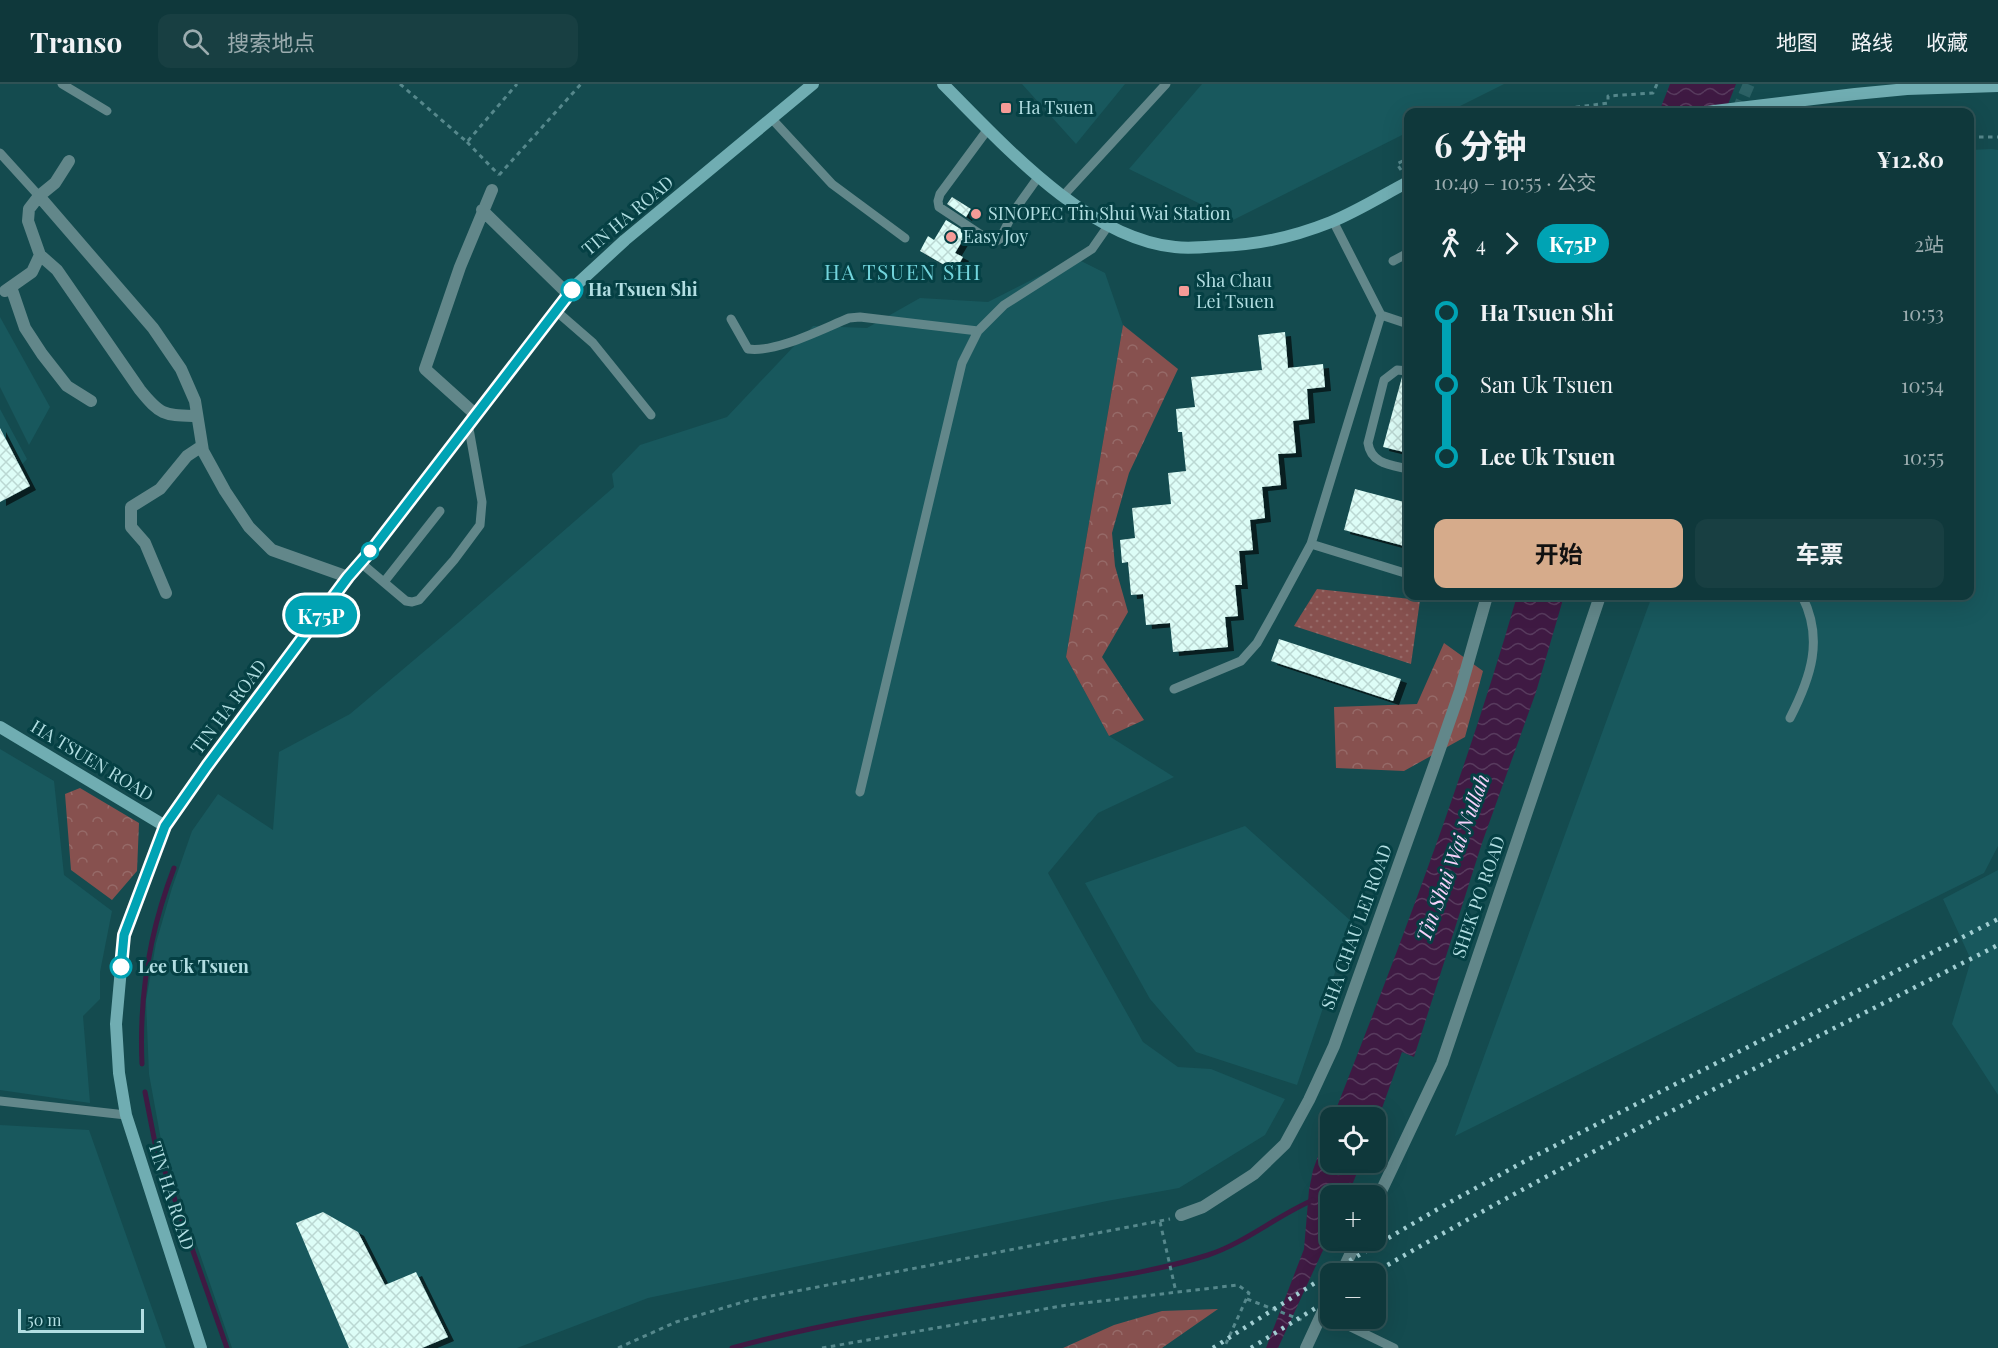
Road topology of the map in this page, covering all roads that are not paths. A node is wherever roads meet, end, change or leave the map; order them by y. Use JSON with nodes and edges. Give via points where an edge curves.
{"nodes":[{"id":1,"x":62,"y":84,"type":"edge"},
{"id":2,"x":813,"y":84,"type":"edge"},
{"id":3,"x":943,"y":84,"type":"edge"},
{"id":4,"x":1167,"y":84,"type":"edge"},
{"id":5,"x":1998,"y":86,"type":"edge"},
{"id":6,"x":1907,"y":87,"type":"edge"},
{"id":7,"x":1794,"y":106,"type":"edge"},
{"id":8,"x":1740,"y":108,"type":"edge"},
{"id":9,"x":108,"y":111,"type":"dead end"},
{"id":10,"x":772,"y":119,"type":"junction"},
{"id":11,"x":988,"y":129,"type":"junction"},
{"id":12,"x":0,"y":153,"type":"edge"},
{"id":13,"x":69,"y":161,"type":"dead end"},
{"id":14,"x":1039,"y":176,"type":"junction"},
{"id":15,"x":1404,"y":184,"type":"edge"},
{"id":16,"x":492,"y":190,"type":"road end"},
{"id":17,"x":39,"y":196,"type":"junction"},
{"id":18,"x":1063,"y":196,"type":"junction"},
{"id":19,"x":482,"y":210,"type":"junction"},
{"id":20,"x":1333,"y":221,"type":"junction"},
{"id":21,"x":1108,"y":226,"type":"junction"},
{"id":22,"x":905,"y":238,"type":"dead end"},
{"id":23,"x":40,"y":255,"type":"junction"},
{"id":24,"x":1404,"y":255,"type":"edge"},
{"id":25,"x":1393,"y":261,"type":"dead end"},
{"id":26,"x":568,"y":294,"type":"junction"},
{"id":27,"x":555,"y":310,"type":"junction"},
{"id":28,"x":1380,"y":315,"type":"junction"},
{"id":29,"x":731,"y":320,"type":"dead end"},
{"id":30,"x":1404,"y":323,"type":"edge"},
{"id":31,"x":978,"y":331,"type":"junction"},
{"id":32,"x":1404,"y":371,"type":"edge"},
{"id":33,"x":91,"y":400,"type":"dead end"},
{"id":34,"x":651,"y":415,"type":"dead end"},
{"id":35,"x":197,"y":416,"type":"junction"},
{"id":36,"x":471,"y":418,"type":"junction"},
{"id":37,"x":202,"y":446,"type":"junction"},
{"id":38,"x":1404,"y":468,"type":"edge"},
{"id":39,"x":440,"y":511,"type":"dead end"},
{"id":40,"x":1311,"y":544,"type":"junction"},
{"id":41,"x":361,"y":563,"type":"junction"},
{"id":42,"x":1404,"y":573,"type":"edge"},
{"id":43,"x":348,"y":577,"type":"junction"},
{"id":44,"x":384,"y":582,"type":"junction"},
{"id":45,"x":166,"y":593,"type":"dead end"},
{"id":46,"x":1486,"y":600,"type":"edge"},
{"id":47,"x":1599,"y":600,"type":"edge"},
{"id":48,"x":1804,"y":600,"type":"edge"},
{"id":49,"x":1174,"y":689,"type":"dead end"},
{"id":50,"x":1790,"y":718,"type":"dead end"},
{"id":51,"x":0,"y":727,"type":"edge"},
{"id":52,"x":860,"y":792,"type":"dead end"},
{"id":53,"x":165,"y":826,"type":"junction"},
{"id":54,"x":0,"y":1101,"type":"edge"},
{"id":55,"x":126,"y":1115,"type":"junction"},
{"id":56,"x":1384,"y":1185,"type":"edge"},
{"id":57,"x":1181,"y":1215,"type":"road end"},
{"id":58,"x":1320,"y":1327,"type":"edge"},
{"id":59,"x":1349,"y":1329,"type":"edge"},
{"id":60,"x":201,"y":1348,"type":"edge"},
{"id":61,"x":1306,"y":1348,"type":"edge"},
{"id":62,"x":1394,"y":1348,"type":"edge"}],
"edges":[{"from":1,"to":9,"type":"lane"},
{"from":2,"to":10,"type":"street","name":"TIN HA ROAD"},
{"from":3,"to":11,"type":"street"},
{"from":4,"to":18,"type":"lane"},
{"from":5,"to":6,"type":"street"},
{"from":6,"to":7,"type":"street"},
{"from":7,"to":8,"type":"street"},
{"from":10,"to":22,"type":"lane","via":[[832,184]]},
{"from":10,"to":26,"type":"street","name":"TIN HA ROAD","via":[[625,240]]},
{"from":11,"to":14,"type":"street"},
{"from":11,"to":14,"type":"lane","via":[[940,194],[939,207],[995,242]]},
{"from":12,"to":17,"type":"lane"},
{"from":13,"to":17,"type":"street","via":[[55,183]]},
{"from":14,"to":18,"type":"street"},
{"from":15,"to":20,"type":"street"},
{"from":16,"to":19,"type":"street"},
{"from":17,"to":23,"type":"street","via":[[28,209],[27,221]]},
{"from":17,"to":35,"type":"street","via":[[153,328],[181,369]]},
{"from":18,"to":21,"type":"street"},
{"from":19,"to":26,"type":"street"},
{"from":19,"to":36,"type":"street","via":[[425,369]]},
{"from":20,"to":21,"type":"street","via":[[1272,240],[1216,247],[1175,247],[1141,240]]},
{"from":20,"to":28,"type":"lane"},
{"from":21,"to":31,"type":"lane","via":[[1092,249],[1004,305]]},
{"from":23,"to":33,"type":"street","via":[[32,272],[8,289],[25,328],[42,354],[67,386]]},
{"from":23,"to":35,"type":"street","via":[[57,270],[154,407],[167,415]]},
{"from":24,"to":25,"type":"lane"},
{"from":26,"to":27,"type":"street","name":"TIN HA ROAD"},
{"from":27,"to":34,"type":"lane","via":[[593,343]]},
{"from":27,"to":36,"type":"street","name":"TIN HA ROAD"},
{"from":28,"to":30,"type":"lane"},
{"from":28,"to":40,"type":"lane"},
{"from":29,"to":31,"type":"lane","via":[[748,349],[760,351],[849,318]]},
{"from":31,"to":52,"type":"lane","via":[[962,363]]},
{"from":32,"to":38,"type":"lane","via":[[1397,370],[1384,380],[1368,443],[1370,453],[1378,461]]},
{"from":35,"to":37,"type":"street"},
{"from":36,"to":41,"type":"street","name":"TIN HA ROAD"},
{"from":36,"to":44,"type":"lane","via":[[482,502],[480,525],[418,600],[406,601]]},
{"from":37,"to":43,"type":"street","via":[[249,527],[272,550]]},
{"from":37,"to":45,"type":"street","via":[[187,456],[160,489],[131,507],[131,527],[145,543]]},
{"from":39,"to":44,"type":"lane"},
{"from":40,"to":42,"type":"lane"},
{"from":40,"to":49,"type":"lane","via":[[1257,643],[1241,661]]},
{"from":41,"to":43,"type":"street","name":"TIN HA ROAD"},
{"from":41,"to":44,"type":"lane"},
{"from":43,"to":53,"type":"street","name":"TIN HA ROAD"},
{"from":46,"to":57,"type":"street","name":"SHA CHAU LEI ROAD","via":[[1427,785],[1334,1046],[1309,1100],[1285,1144],[1254,1174],[1203,1207]]},
{"from":47,"to":56,"type":"street","name":"SHEK PO ROAD","via":[[1442,1063]]},
{"from":48,"to":50,"type":"lane","via":[[1814,630],[1811,668]]},
{"from":51,"to":53,"type":"street","name":"HA TSUEN ROAD"},
{"from":53,"to":55,"type":"street","name":"TIN HA ROAD","via":[[124,935],[116,1024]]},
{"from":54,"to":55,"type":"lane"},
{"from":55,"to":60,"type":"street","name":"TIN HA ROAD"},
{"from":58,"to":61,"type":"street"},
{"from":59,"to":62,"type":"lane"}]}
